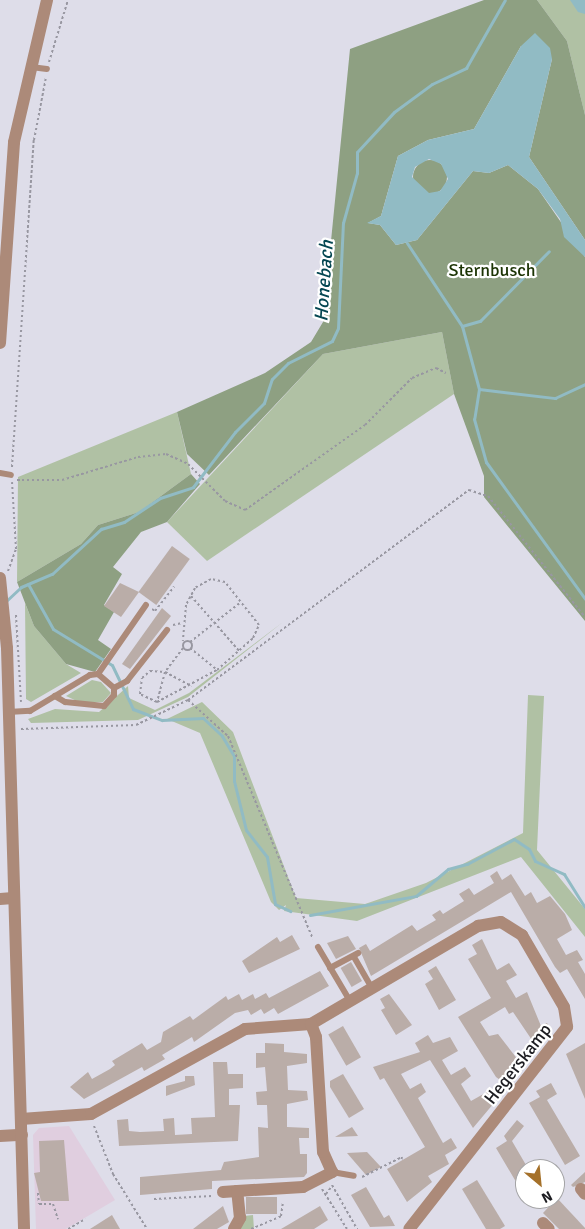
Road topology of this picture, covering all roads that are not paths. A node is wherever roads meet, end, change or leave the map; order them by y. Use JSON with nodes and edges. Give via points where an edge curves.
{"nodes":[{"id":1,"x":47,"y":0,"type":"edge"},
{"id":2,"x":29,"y":67,"type":"junction"},
{"id":3,"x":47,"y":69,"type":"road end"},
{"id":4,"x":0,"y":343,"type":"edge"},
{"id":5,"x":0,"y":473,"type":"edge"},
{"id":6,"x":11,"y":475,"type":"road end"},
{"id":7,"x":2,"y":582,"type":"edge"},
{"id":8,"x":146,"y":605,"type":"road end"},
{"id":9,"x":168,"y":630,"type":"dead end"},
{"id":10,"x":100,"y":671,"type":"junction"},
{"id":11,"x":116,"y":688,"type":"junction"},
{"id":12,"x":55,"y":696,"type":"junction"},
{"id":13,"x":15,"y":712,"type":"junction"},
{"id":14,"x":19,"y":898,"type":"junction"},
{"id":15,"x":0,"y":899,"type":"edge"},
{"id":16,"x":318,"y":948,"type":"road end"},
{"id":17,"x":330,"y":968,"type":"junction"},
{"id":18,"x":372,"y":988,"type":"junction"},
{"id":19,"x":350,"y":1001,"type":"junction"},
{"id":20,"x":311,"y":1024,"type":"junction"},
{"id":21,"x":21,"y":1119,"type":"junction"},
{"id":22,"x":22,"y":1135,"type":"junction"},
{"id":23,"x":0,"y":1136,"type":"edge"},
{"id":24,"x":332,"y":1172,"type":"junction"},
{"id":25,"x":354,"y":1176,"type":"road end"},
{"id":26,"x":238,"y":1191,"type":"junction"},
{"id":27,"x":223,"y":1192,"type":"road end"},
{"id":28,"x":24,"y":1229,"type":"edge"},
{"id":29,"x":234,"y":1229,"type":"edge"},
{"id":30,"x":410,"y":1229,"type":"edge"}],
"edges":[{"from":1,"to":2,"type":"street"},
{"from":2,"to":3,"type":"lane"},
{"from":2,"to":4,"type":"street","via":[[14,142]]},
{"from":5,"to":6,"type":"lane"},
{"from":7,"to":13,"type":"street","via":[[10,612]]},
{"from":8,"to":10,"type":"lane"},
{"from":9,"to":11,"type":"lane","via":[[127,681]]},
{"from":10,"to":11,"type":"lane"},
{"from":10,"to":12,"type":"lane"},
{"from":11,"to":12,"type":"lane","via":[[104,706],[65,702]]},
{"from":12,"to":13,"type":"lane"},
{"from":13,"to":14,"type":"street"},
{"from":14,"to":15,"type":"street"},
{"from":14,"to":21,"type":"street"},
{"from":16,"to":17,"type":"lane"},
{"from":17,"to":18,"type":"lane","via":[[356,955]]},
{"from":17,"to":19,"type":"lane"},
{"from":18,"to":19,"type":"street","name":"Hegerskamp"},
{"from":18,"to":30,"type":"street","name":"Hegerskamp","via":[[478,926],[501,922],[522,935],[568,1020],[564,1037]]},
{"from":19,"to":20,"type":"street","name":"Hegerskamp"},
{"from":20,"to":21,"type":"street","name":"Hegerskamp","via":[[246,1029],[91,1114]]},
{"from":20,"to":24,"type":"street","via":[[316,1036],[323,1152]]},
{"from":21,"to":22,"type":"street"},
{"from":22,"to":23,"type":"street"},
{"from":22,"to":28,"type":"street"},
{"from":24,"to":25,"type":"lane"},
{"from":24,"to":26,"type":"street","via":[[302,1187]]},
{"from":26,"to":27,"type":"street"},
{"from":26,"to":29,"type":"street","via":[[240,1218]]}]}
